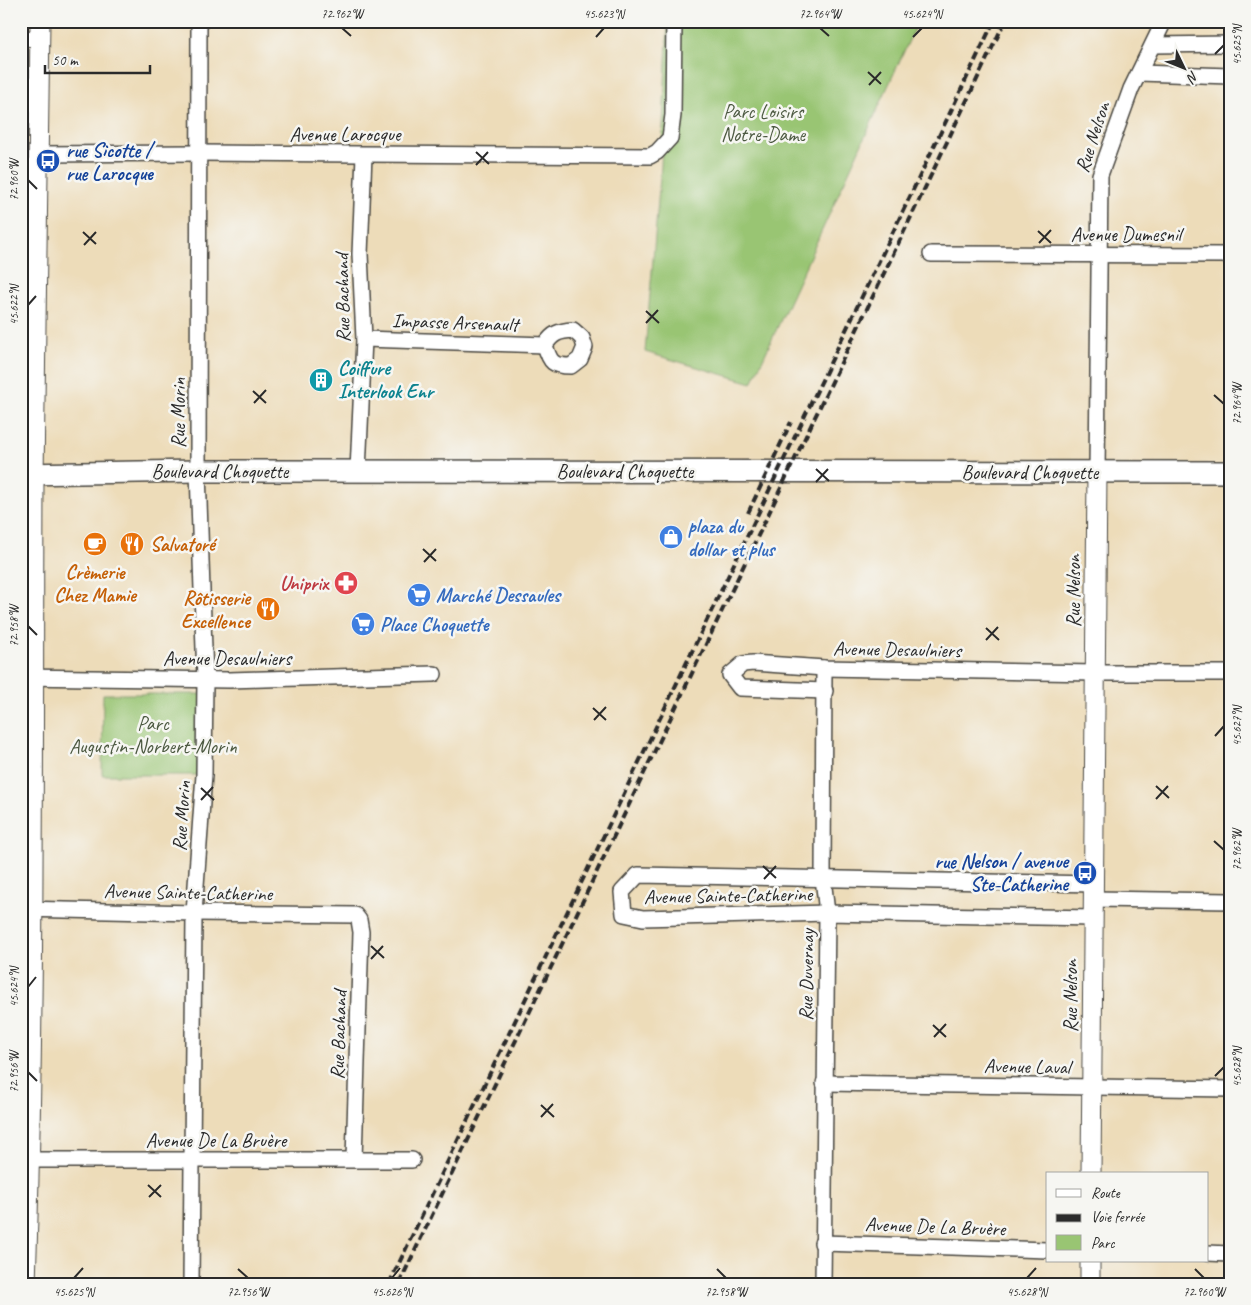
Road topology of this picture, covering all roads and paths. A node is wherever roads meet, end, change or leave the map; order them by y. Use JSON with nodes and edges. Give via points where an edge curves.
{"nodes":[{"id":1,"x":198,"y":21,"type":"edge"},
{"id":2,"x":674,"y":21,"type":"edge"},
{"id":3,"x":1164,"y":21,"type":"edge"},
{"id":4,"x":34,"y":33,"type":"edge"},
{"id":5,"x":1230,"y":44,"type":"edge"},
{"id":6,"x":1153,"y":45,"type":"junction"},
{"id":7,"x":1140,"y":73,"type":"junction"},
{"id":8,"x":1230,"y":76,"type":"edge"},
{"id":9,"x":198,"y":153,"type":"junction"},
{"id":10,"x":39,"y":154,"type":"junction"},
{"id":11,"x":364,"y":154,"type":"junction"},
{"id":12,"x":931,"y":254,"type":"dead end"},
{"id":13,"x":1098,"y":254,"type":"junction"},
{"id":14,"x":1230,"y":255,"type":"edge"},
{"id":15,"x":364,"y":339,"type":"junction"},
{"id":16,"x":545,"y":345,"type":"dead end"},
{"id":17,"x":198,"y":471,"type":"junction"},
{"id":18,"x":358,"y":471,"type":"junction"},
{"id":19,"x":1097,"y":472,"type":"junction"},
{"id":20,"x":1230,"y":472,"type":"edge"},
{"id":21,"x":28,"y":474,"type":"edge"},
{"id":22,"x":824,"y":668,"type":"junction"},
{"id":23,"x":1095,"y":673,"type":"junction"},
{"id":24,"x":1230,"y":673,"type":"edge"},
{"id":25,"x":434,"y":674,"type":"dead end"},
{"id":26,"x":28,"y":678,"type":"edge"},
{"id":27,"x":205,"y":680,"type":"junction"},
{"id":28,"x":825,"y":691,"type":"junction"},
{"id":29,"x":823,"y":878,"type":"junction"},
{"id":30,"x":1093,"y":892,"type":"junction"},
{"id":31,"x":1230,"y":901,"type":"edge"},
{"id":32,"x":28,"y":909,"type":"edge"},
{"id":33,"x":194,"y":913,"type":"junction"},
{"id":34,"x":827,"y":913,"type":"junction"},
{"id":35,"x":355,"y":915,"type":"joint"},
{"id":36,"x":1093,"y":918,"type":"junction"},
{"id":37,"x":824,"y":1083,"type":"junction"},
{"id":38,"x":1092,"y":1087,"type":"junction"},
{"id":39,"x":1230,"y":1089,"type":"edge"},
{"id":40,"x":354,"y":1159,"type":"junction"},
{"id":41,"x":26,"y":1160,"type":"edge"},
{"id":42,"x":192,"y":1160,"type":"junction"},
{"id":43,"x":412,"y":1160,"type":"dead end"},
{"id":44,"x":1091,"y":1172,"type":"edge"},
{"id":45,"x":822,"y":1243,"type":"junction"},
{"id":46,"x":1046,"y":1250,"type":"edge"},
{"id":47,"x":1208,"y":1253,"type":"edge"},
{"id":48,"x":1230,"y":1254,"type":"edge"},
{"id":49,"x":1090,"y":1262,"type":"edge"},
{"id":50,"x":26,"y":1284,"type":"edge"},
{"id":51,"x":191,"y":1284,"type":"edge"},
{"id":52,"x":823,"y":1284,"type":"edge"},
{"id":53,"x":1090,"y":1284,"type":"edge"}],
"edges":[{"from":1,"to":9,"type":"street","name":"Rue Morin"},
{"from":2,"to":11,"type":"street","name":"Avenue Larocque","via":[[674,115],[670,138],[650,156]]},
{"from":3,"to":6,"type":"street","name":"Rue Nelson"},
{"from":4,"to":10,"type":"street"},
{"from":5,"to":6,"type":"street"},
{"from":6,"to":7,"type":"street","name":"Rue Nelson"},
{"from":7,"to":8,"type":"street"},
{"from":7,"to":13,"type":"street","name":"Rue Nelson","via":[[1100,175]]},
{"from":9,"to":10,"type":"street","name":"Avenue Larocque"},
{"from":9,"to":11,"type":"street","name":"Avenue Larocque"},
{"from":9,"to":17,"type":"street","name":"Rue Morin"},
{"from":10,"to":21,"type":"street"},
{"from":11,"to":15,"type":"street","name":"Rue Bachand","via":[[360,254]]},
{"from":12,"to":13,"type":"street","name":"Avenue Dumesnil"},
{"from":13,"to":14,"type":"street","name":"Avenue Dumesnil"},
{"from":13,"to":19,"type":"street","name":"Rue Nelson"},
{"from":15,"to":16,"type":"street","name":"Impasse Arsenault"},
{"from":15,"to":18,"type":"street","name":"Rue Bachand"},
{"from":17,"to":18,"type":"main road","name":"Boulevard Choquette"},
{"from":17,"to":21,"type":"main road","name":"Boulevard Choquette"},
{"from":17,"to":27,"type":"street","name":"Rue Morin"},
{"from":18,"to":19,"type":"main road","name":"Boulevard Choquette"},
{"from":19,"to":20,"type":"main road","name":"Boulevard Choquette"},
{"from":19,"to":23,"type":"street","name":"Rue Nelson"},
{"from":21,"to":26,"type":"street"},
{"from":22,"to":23,"type":"street","name":"Avenue Desaulniers"},
{"from":22,"to":28,"type":"street","name":"Rue Duvernay"},
{"from":22,"to":28,"type":"street","name":"Avenue Desaulniers","via":[[753,663],[743,664],[730,674],[740,688]]},
{"from":23,"to":24,"type":"street","name":"Avenue Desaulniers"},
{"from":23,"to":30,"type":"street","name":"Rue Nelson"},
{"from":25,"to":27,"type":"street","name":"Avenue Desaulniers"},
{"from":26,"to":27,"type":"street","name":"Avenue Desaulniers"},
{"from":26,"to":32,"type":"street"},
{"from":27,"to":33,"type":"street","name":"Rue Morin","via":[[204,775]]},
{"from":28,"to":29,"type":"street","name":"Rue Duvernay"},
{"from":29,"to":30,"type":"street","name":"Avenue Sainte-Catherine"},
{"from":29,"to":34,"type":"street","name":"Rue Duvernay"},
{"from":29,"to":34,"type":"street","name":"Avenue Sainte-Catherine","via":[[638,875],[622,892],[624,914],[643,918]]},
{"from":30,"to":31,"type":"street","name":"Avenue Sainte-Catherine"},
{"from":30,"to":36,"type":"street","name":"Rue Nelson"},
{"from":32,"to":33,"type":"street","name":"Avenue Sainte-Catherine"},
{"from":32,"to":41,"type":"street"},
{"from":33,"to":35,"type":"street","name":"Avenue Sainte-Catherine"},
{"from":33,"to":42,"type":"street","name":"Rue Morin"},
{"from":34,"to":36,"type":"street","name":"Avenue Sainte-Catherine"},
{"from":34,"to":37,"type":"street","name":"Rue Duvernay"},
{"from":35,"to":40,"type":"street","name":"Rue Bachand","via":[[362,932]]},
{"from":36,"to":38,"type":"street","name":"Rue Nelson"},
{"from":37,"to":38,"type":"street","name":"Avenue Laval"},
{"from":37,"to":45,"type":"street","name":"Rue Duvernay"},
{"from":38,"to":39,"type":"street","name":"Avenue Laval"},
{"from":38,"to":44,"type":"street","name":"Rue Nelson"},
{"from":40,"to":42,"type":"street","name":"Avenue De La Bruère"},
{"from":40,"to":43,"type":"street","name":"Avenue De La Bruère"},
{"from":41,"to":42,"type":"street","name":"Avenue De La Bruère"},
{"from":41,"to":50,"type":"street"},
{"from":42,"to":51,"type":"street","name":"Rue Morin"},
{"from":45,"to":46,"type":"street","name":"Avenue De La Bruère"},
{"from":45,"to":52,"type":"street","name":"Rue Duvernay"},
{"from":47,"to":48,"type":"street"},
{"from":49,"to":53,"type":"street"}]}
